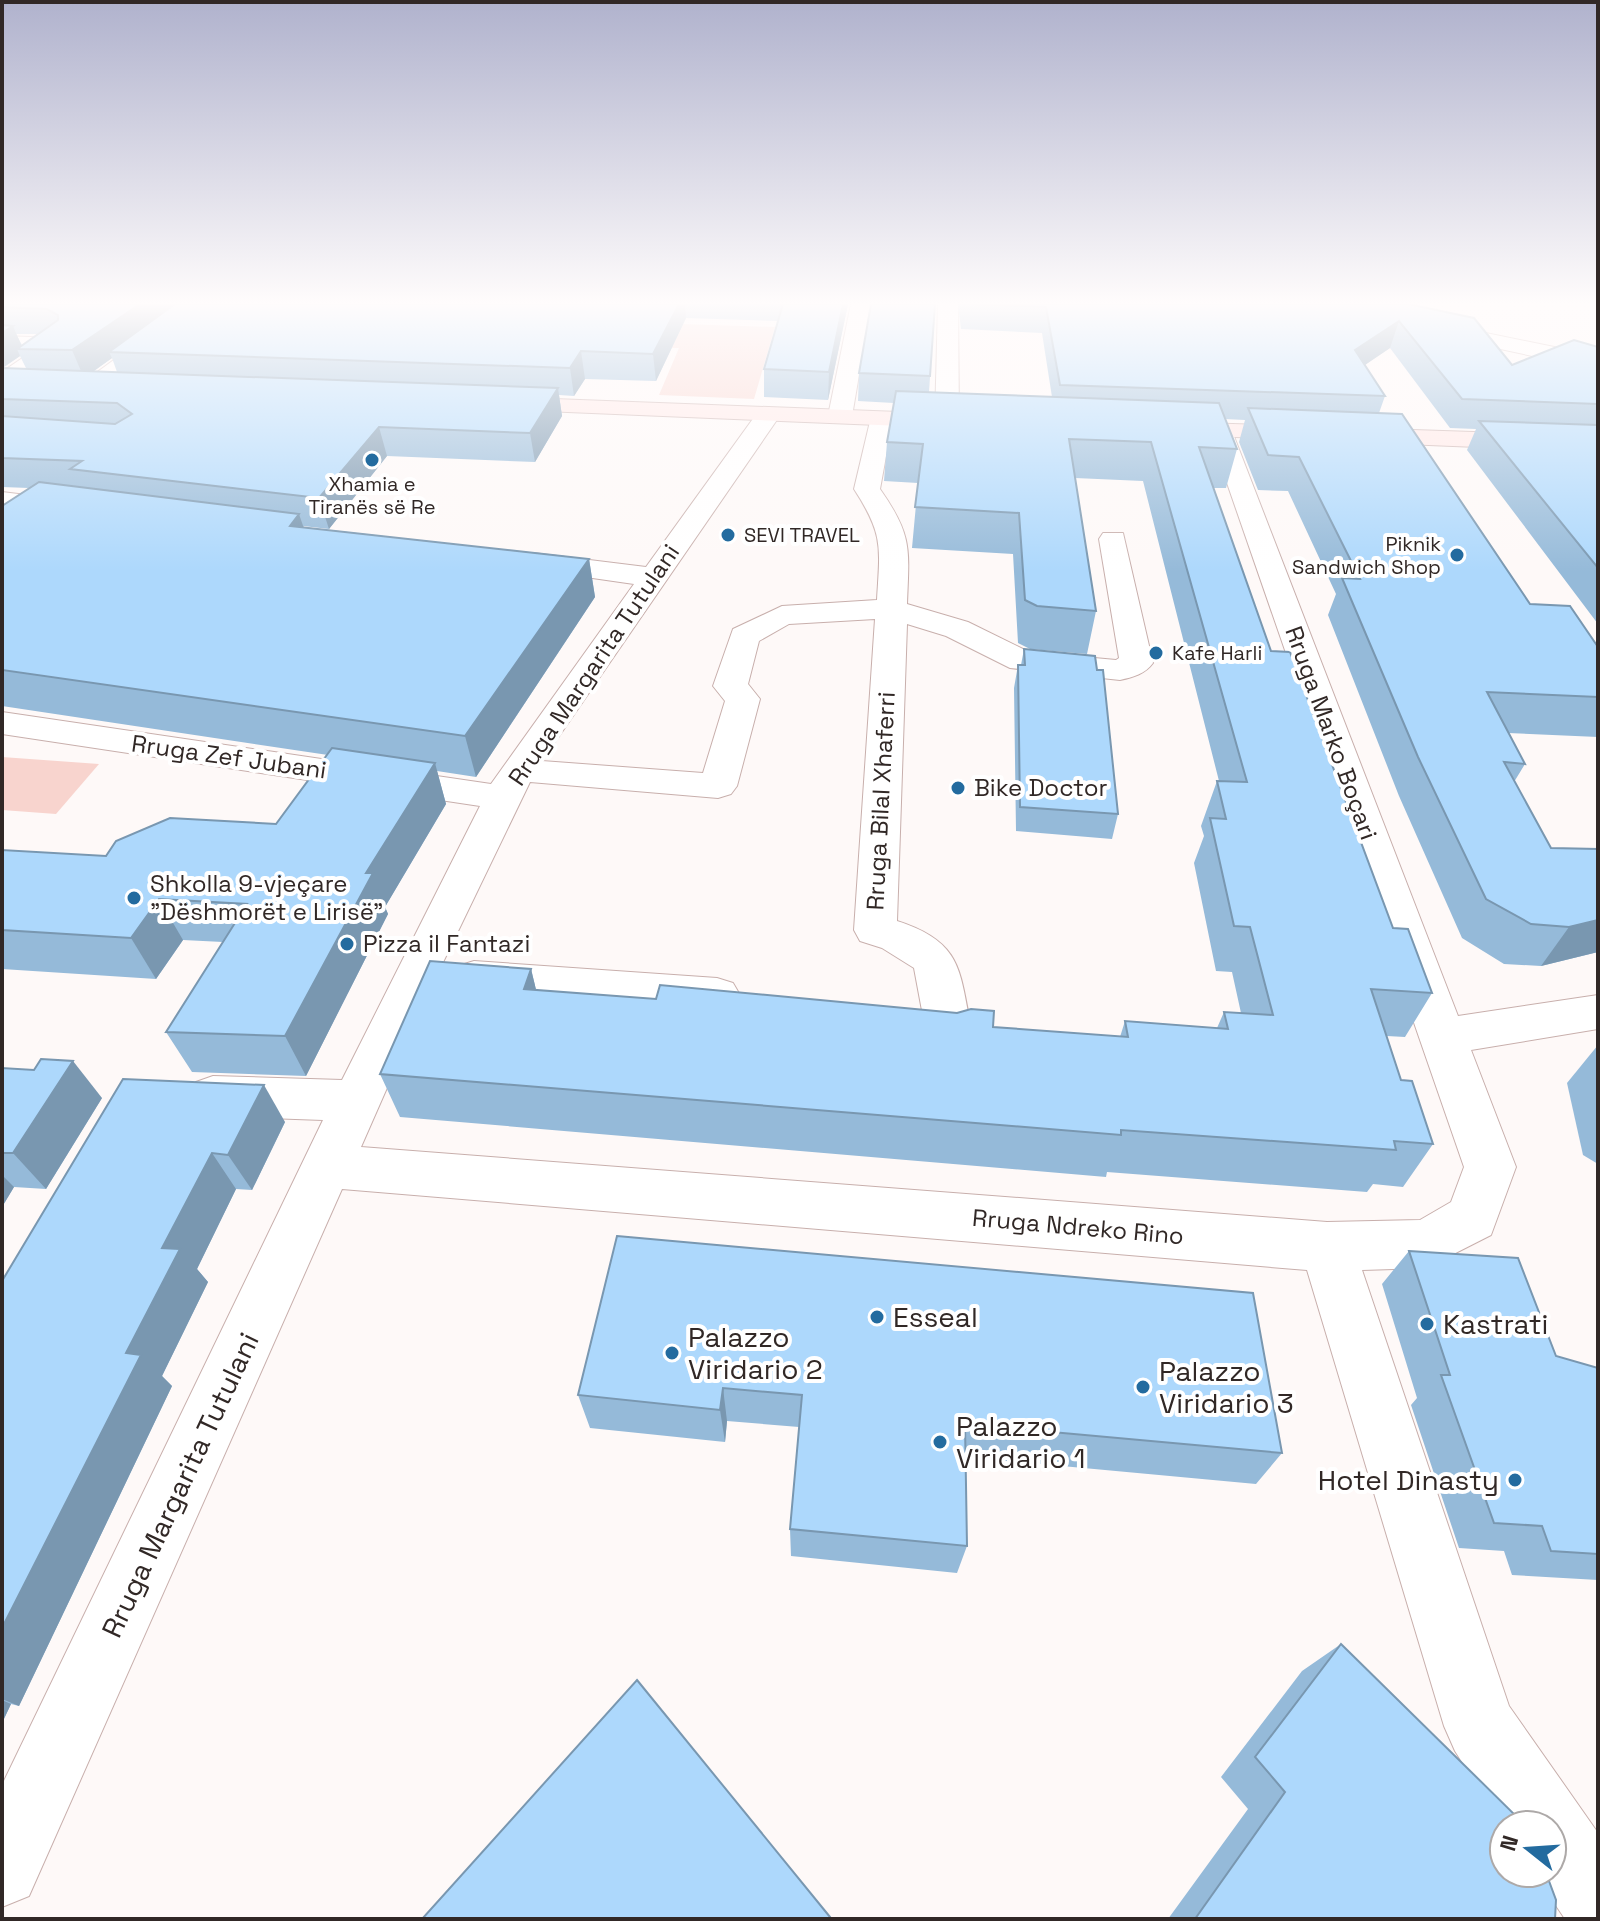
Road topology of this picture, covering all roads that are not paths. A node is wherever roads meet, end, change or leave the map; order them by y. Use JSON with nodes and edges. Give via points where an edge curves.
{"nodes":[{"id":1,"x":844,"y":394,"type":"edge"},
{"id":2,"x":956,"y":394,"type":"edge"},
{"id":3,"x":471,"y":403,"type":"edge"},
{"id":4,"x":769,"y":414,"type":"junction"},
{"id":5,"x":840,"y":416,"type":"junction"},
{"id":6,"x":881,"y":418,"type":"junction"},
{"id":7,"x":959,"y":421,"type":"joint"},
{"id":8,"x":1151,"y":428,"type":"edge"},
{"id":9,"x":1221,"y":431,"type":"junction"},
{"id":10,"x":1598,"y":444,"type":"edge"},
{"id":11,"x":2,"y":500,"type":"edge"},
{"id":12,"x":94,"y":511,"type":"edge"},
{"id":13,"x":1113,"y":539,"type":"dead end"},
{"id":14,"x":501,"y":559,"type":"edge"},
{"id":15,"x":653,"y":577,"type":"junction"},
{"id":16,"x":891,"y":609,"type":"junction"},
{"id":17,"x":2,"y":723,"type":"edge"},
{"id":18,"x":511,"y":784,"type":"junction"},
{"id":19,"x":415,"y":974,"type":"junction"},
{"id":20,"x":750,"y":1008,"type":"edge"},
{"id":21,"x":1598,"y":1012,"type":"edge"},
{"id":22,"x":876,"y":1030,"type":"edge"},
{"id":23,"x":1442,"y":1036,"type":"junction"},
{"id":24,"x":164,"y":1094,"type":"edge"},
{"id":25,"x":358,"y":1101,"type":"junction"},
{"id":26,"x":328,"y":1166,"type":"junction"},
{"id":27,"x":1327,"y":1247,"type":"junction"},
{"id":28,"x":1535,"y":1809,"type":"edge"},
{"id":29,"x":1568,"y":1856,"type":"edge"},
{"id":30,"x":2,"y":1869,"type":"edge"},
{"id":31,"x":1598,"y":1900,"type":"edge"}],
"edges":[{"from":1,"to":5,"type":"street"},
{"from":2,"to":7,"type":"street"},
{"from":3,"to":4,"type":"main road"},
{"from":4,"to":5,"type":"main road"},
{"from":4,"to":15,"type":"street","name":"Rruga Margarita Tutulani"},
{"from":5,"to":6,"type":"main road"},
{"from":6,"to":7,"type":"main road"},
{"from":6,"to":16,"type":"street","name":"Rruga Bilal Xhaferri","via":[[867,489],[895,542]]},
{"from":8,"to":9,"type":"main road"},
{"from":9,"to":10,"type":"main road"},
{"from":9,"to":23,"type":"street","name":"Rruga Marko Boçari"},
{"from":11,"to":12,"type":"street"},
{"from":13,"to":16,"type":"street","via":[[1136,663],[1120,670],[1022,661],[957,629]]},
{"from":14,"to":15,"type":"street"},
{"from":15,"to":18,"type":"street","name":"Rruga Margarita Tutulani"},
{"from":16,"to":18,"type":"street","name":"Rruga Zef Jubani","via":[[782,615],[744,636],[730,686],[743,699],[718,786]]},
{"from":16,"to":22,"type":"street","name":"Rruga Bilal Xhaferri","via":[[875,930],[934,960],[950,1036]]},
{"from":17,"to":18,"type":"street","name":"Rruga Zef Jubani"},
{"from":18,"to":19,"type":"street","name":"Rruga Margarita Tutulani"},
{"from":19,"to":20,"type":"street","via":[[726,996]]},
{"from":19,"to":25,"type":"street","name":"Rruga Margarita Tutulani"},
{"from":21,"to":23,"type":"street"},
{"from":23,"to":27,"type":"street","name":"Rruga Ndreko Rino","via":[[1490,1167],[1472,1218],[1426,1244]]},
{"from":24,"to":25,"type":"street"},
{"from":25,"to":26,"type":"street","name":"Rruga Margarita Tutulani"},
{"from":26,"to":27,"type":"street","name":"Rruga Ndreko Rino"},
{"from":26,"to":30,"type":"street","name":"Rruga Margarita Tutulani"},
{"from":27,"to":28,"type":"street","via":[[1480,1726]]},
{"from":29,"to":31,"type":"street"}]}
